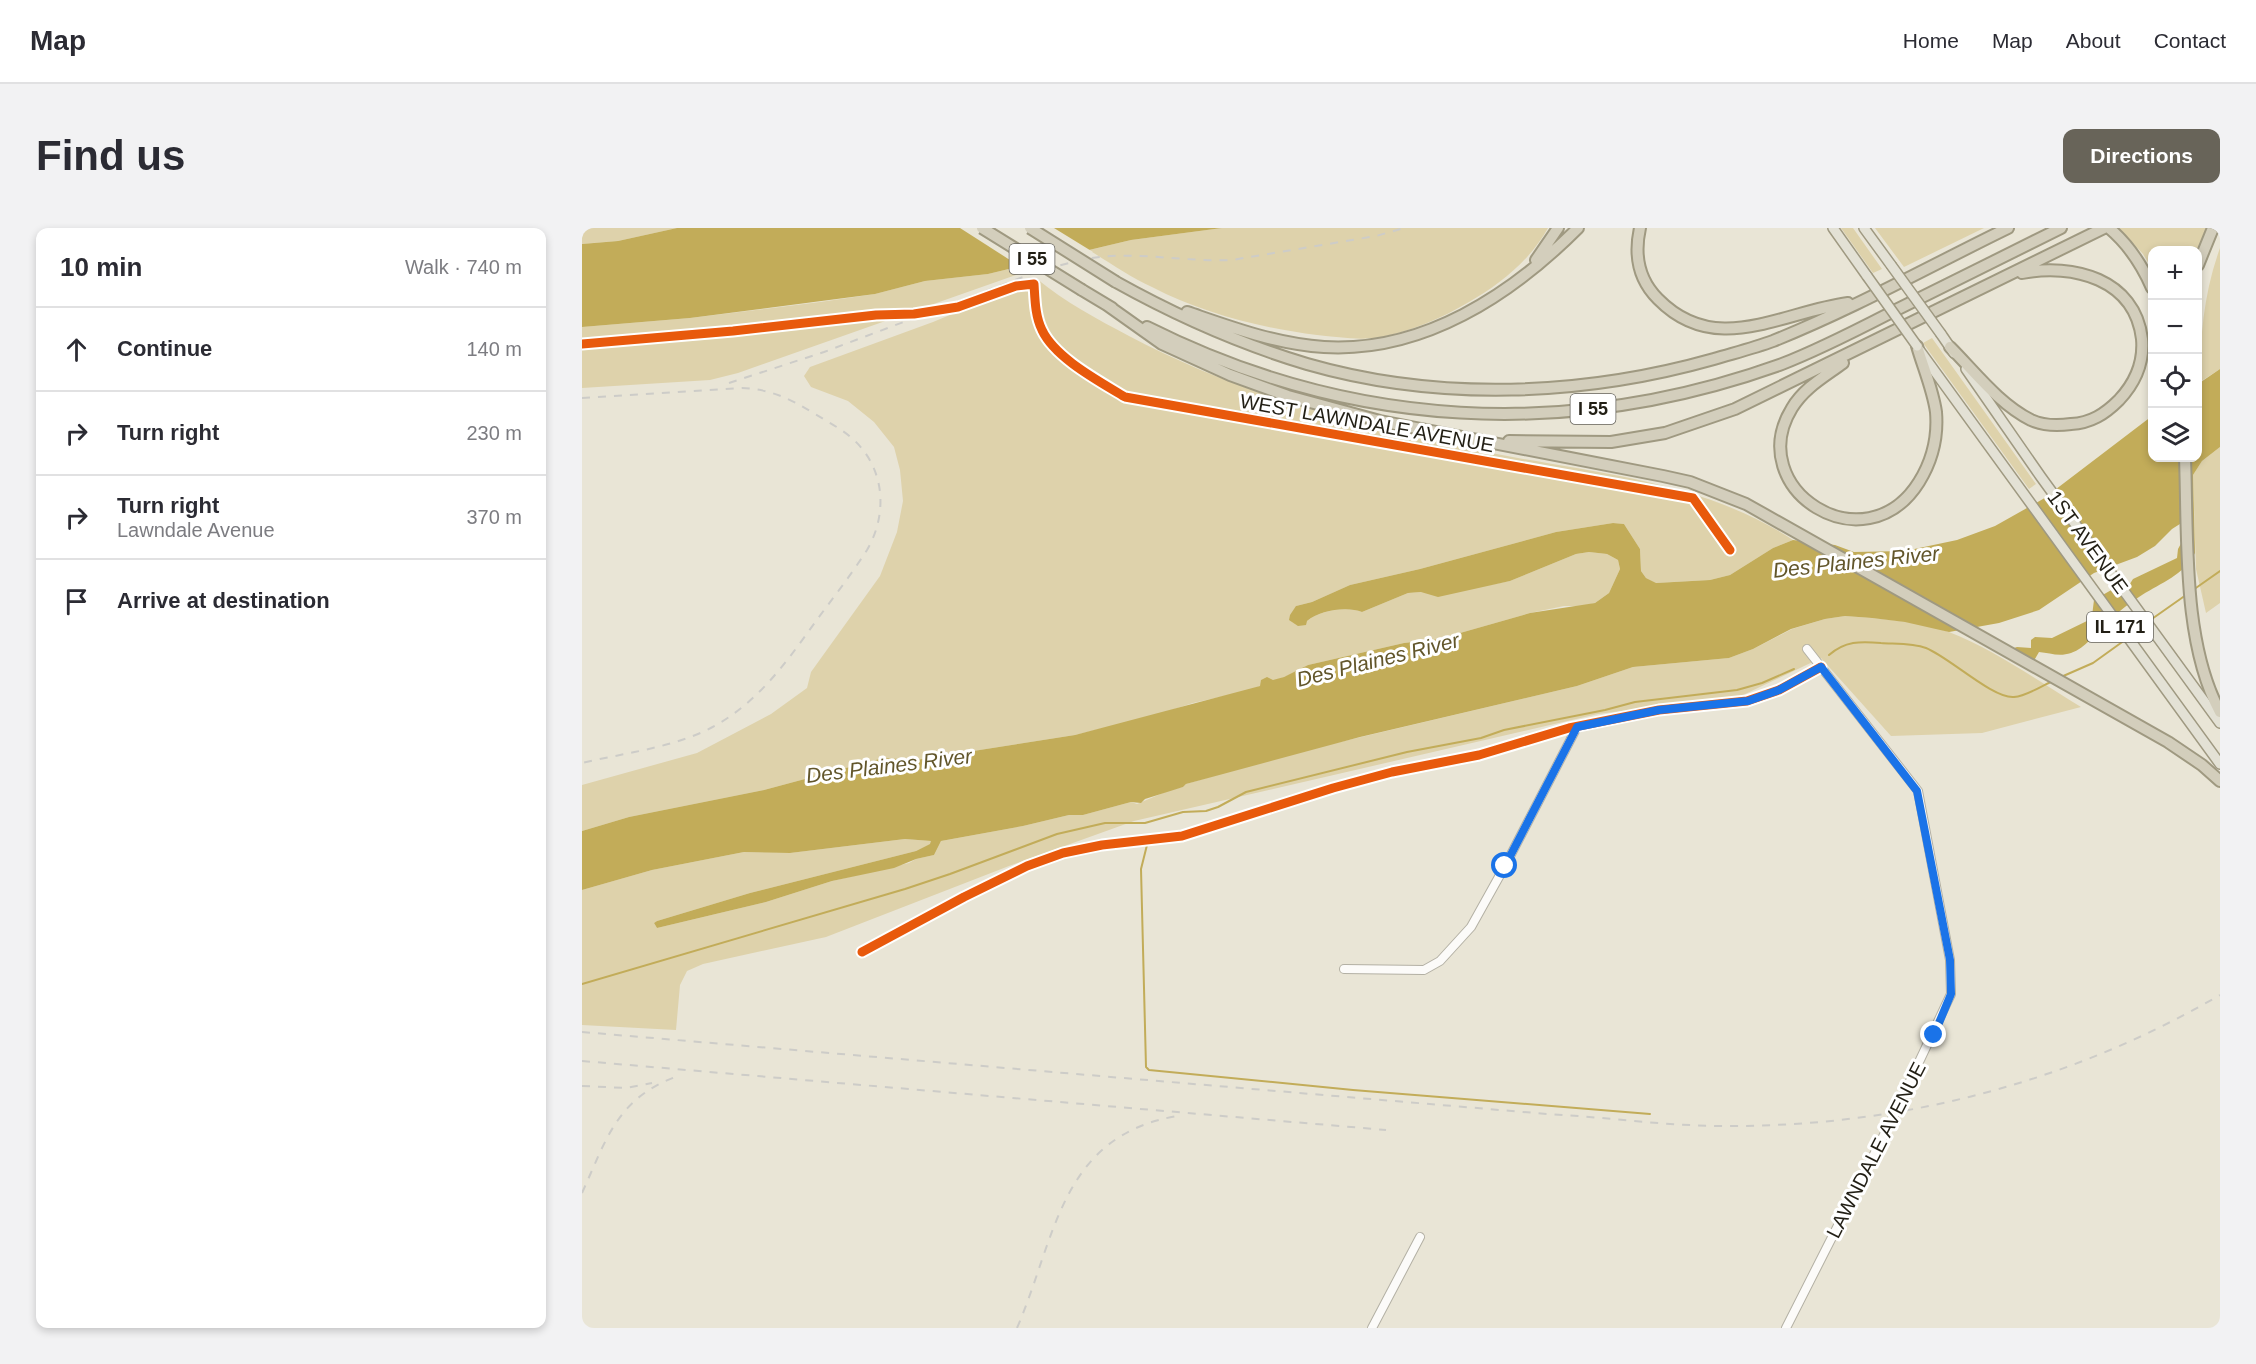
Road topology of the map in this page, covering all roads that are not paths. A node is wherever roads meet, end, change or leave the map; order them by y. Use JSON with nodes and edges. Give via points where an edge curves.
{"nodes":[{"id":1,"x":982,"y":228,"type":"edge"},
{"id":2,"x":1030,"y":228,"type":"edge"},
{"id":3,"x":1558,"y":228,"type":"edge"},
{"id":4,"x":1578,"y":228,"type":"edge"},
{"id":5,"x":1640,"y":228,"type":"edge"},
{"id":6,"x":1833,"y":228,"type":"edge"},
{"id":7,"x":1864,"y":228,"type":"edge"},
{"id":8,"x":2008,"y":228,"type":"edge"},
{"id":9,"x":2061,"y":228,"type":"edge"},
{"id":10,"x":2104,"y":228,"type":"edge"},
{"id":11,"x":2109,"y":228,"type":"edge"},
{"id":12,"x":2213,"y":228,"type":"edge"},
{"id":13,"x":2202,"y":255,"type":"edge"},
{"id":14,"x":2148,"y":280,"type":"edge"},
{"id":15,"x":1994,"y":283,"type":"junction"},
{"id":16,"x":1494,"y":297,"type":"junction"},
{"id":17,"x":1146,"y":299,"type":"junction"},
{"id":18,"x":1857,"y":302,"type":"junction"},
{"id":19,"x":1107,"y":305,"type":"junction"},
{"id":20,"x":582,"y":344,"type":"edge"},
{"id":21,"x":1867,"y":346,"type":"junction"},
{"id":22,"x":1917,"y":346,"type":"junction"},
{"id":23,"x":1950,"y":347,"type":"junction"},
{"id":24,"x":1470,"y":438,"type":"junction"},
{"id":25,"x":2185,"y":462,"type":"edge"},
{"id":26,"x":1730,"y":550,"type":"dead end"},
{"id":27,"x":1807,"y":649,"type":"dead end"},
{"id":28,"x":1821,"y":667,"type":"junction"},
{"id":29,"x":2220,"y":712,"type":"edge"},
{"id":30,"x":2220,"y":723,"type":"edge"},
{"id":31,"x":1577,"y":727,"type":"junction"},
{"id":32,"x":2220,"y":764,"type":"edge"},
{"id":33,"x":2220,"y":781,"type":"edge"},
{"id":34,"x":862,"y":952,"type":"dead end"},
{"id":35,"x":1344,"y":969,"type":"dead end"},
{"id":36,"x":1420,"y":1237,"type":"dead end"},
{"id":37,"x":1372,"y":1328,"type":"edge"},
{"id":38,"x":1786,"y":1328,"type":"edge"}],
"edges":[{"from":1,"to":19,"type":"highway","number":"I 55","bridge":true},
{"from":2,"to":17,"type":"highway","number":"I 55","bridge":true},
{"from":3,"to":16,"type":"highway","via":[[1527,270]]},
{"from":4,"to":16,"type":"highway","via":[[1539,265]]},
{"from":5,"to":18,"type":"highway","via":[[1636,243],[1638,266],[1648,289],[1671,313],[1696,326],[1720,330],[1753,327],[1825,306]]},
{"from":6,"to":22,"type":"main road","number":"IL 171","bridge":true},
{"from":7,"to":23,"type":"main road","number":"IL 171","bridge":true},
{"from":8,"to":18,"type":"highway","number":"I 55"},
{"from":9,"to":19,"type":"highway","number":"I 55","via":[[1785,363],[1662,398],[1580,411],[1463,414],[1329,395],[1205,355]]},
{"from":10,"to":15,"type":"highway"},
{"from":11,"to":14,"type":"highway","via":[[2139,261]]},
{"from":12,"to":13,"type":"highway"},
{"from":15,"to":21,"type":"highway"},
{"from":15,"to":23,"type":"highway","via":[[2024,272],[2057,269],[2085,274],[2109,285],[2130,303],[2140,326],[2143,351],[2137,375],[2124,395],[2106,413],[2081,424],[2052,426],[2032,420],[2004,402]]},
{"from":16,"to":17,"type":"highway","via":[[1434,329],[1393,342],[1358,347],[1290,343]]},
{"from":17,"to":18,"type":"highway","number":"I 55","via":[[1209,330],[1309,364],[1388,381],[1477,389],[1617,381],[1682,368],[1772,341]]},
{"from":19,"to":24,"type":"highway","via":[[1162,345],[1230,375],[1337,411]]},
{"from":20,"to":26,"type":"street","name":"WEST LAWNDALE AVENUE","via":[[914,314],[958,307],[1016,286],[1034,284],[1038,319],[1047,339],[1086,373],[1125,397],[1694,498]]},
{"from":21,"to":22,"type":"highway","via":[[1802,395],[1791,409],[1781,440],[1782,456],[1794,489],[1824,513],[1847,519],[1868,519],[1902,503],[1930,459],[1936,411]]},
{"from":21,"to":24,"type":"highway","via":[[1735,409],[1665,433],[1576,443]]},
{"from":22,"to":32,"type":"main road","name":"1ST AVENUE","number":"IL 171"},
{"from":23,"to":30,"type":"main road","name":"1ST AVENUE","number":"IL 171"},
{"from":24,"to":33,"type":"highway","via":[[1690,482],[1746,504],[2168,742]]},
{"from":25,"to":29,"type":"highway","via":[[2195,633],[2206,681]]},
{"from":27,"to":28,"type":"street","name":"LAWNDALE AVENUE"},
{"from":28,"to":31,"type":"street","via":[[1779,690],[1748,701],[1659,710]]},
{"from":28,"to":38,"type":"street","name":"LAWNDALE AVENUE","via":[[1917,791],[1950,960],[1951,994]]},
{"from":31,"to":34,"type":"street","via":[[1479,755],[1333,788],[1182,836],[1063,853],[985,886]]},
{"from":31,"to":35,"type":"street","via":[[1471,927],[1440,961],[1424,970]]},
{"from":36,"to":37,"type":"street"}]}
